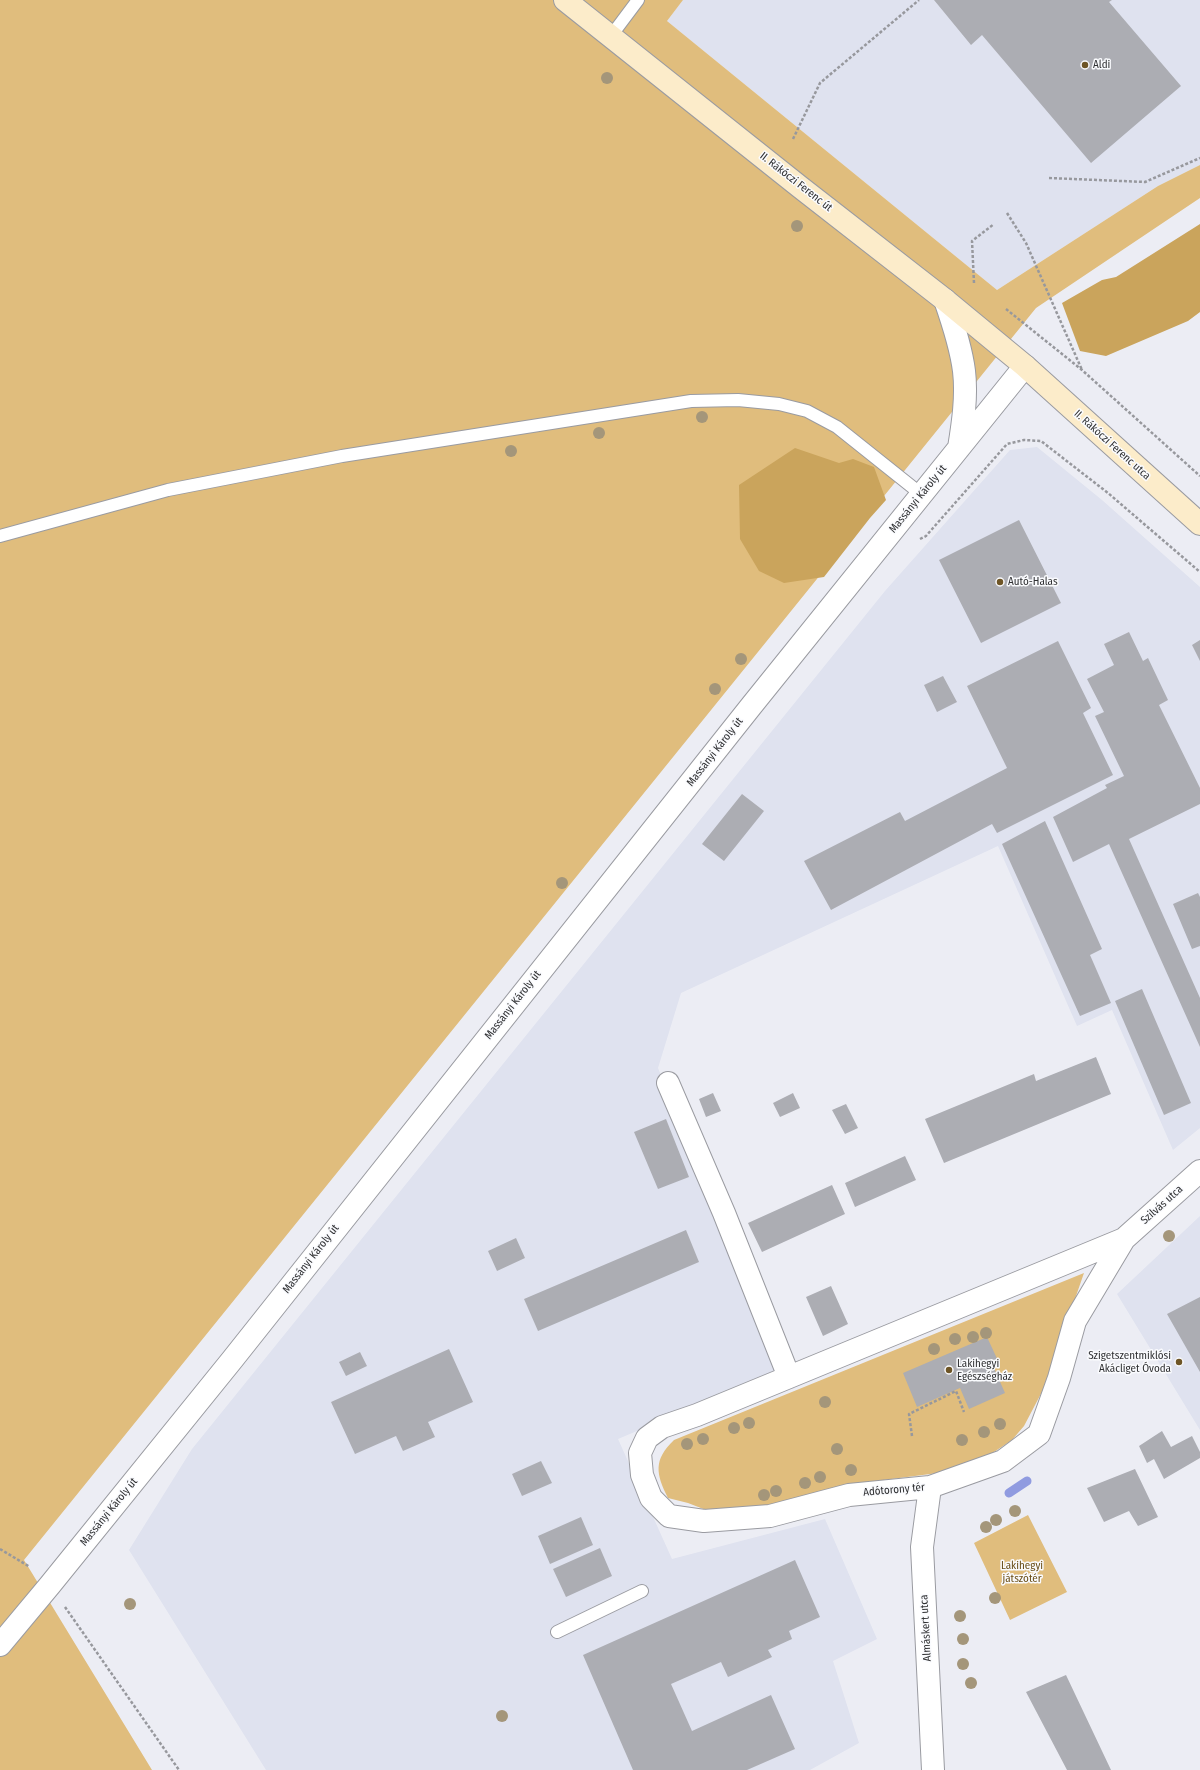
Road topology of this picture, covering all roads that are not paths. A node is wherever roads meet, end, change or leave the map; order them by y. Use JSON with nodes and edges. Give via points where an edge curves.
{"nodes":[{"id":1,"x":565,"y":0,"type":"edge"},
{"id":2,"x":638,"y":0,"type":"edge"},
{"id":3,"x":611,"y":36,"type":"junction"},
{"id":4,"x":946,"y":300,"type":"junction"},
{"id":5,"x":1025,"y":366,"type":"junction"},
{"id":6,"x":959,"y":449,"type":"junction"},
{"id":7,"x":921,"y":494,"type":"junction"},
{"id":8,"x":1200,"y":524,"type":"edge"},
{"id":9,"x":2,"y":534,"type":"edge"},
{"id":10,"x":668,"y":1083,"type":"dead end"},
{"id":11,"x":1200,"y":1171,"type":"edge"},
{"id":12,"x":1124,"y":1239,"type":"junction"},
{"id":13,"x":789,"y":1377,"type":"junction"},
{"id":14,"x":930,"y":1487,"type":"junction"},
{"id":15,"x":642,"y":1591,"type":"dead end"},
{"id":16,"x":557,"y":1632,"type":"dead end"},
{"id":17,"x":0,"y":1644,"type":"edge"},
{"id":18,"x":933,"y":1770,"type":"edge"}],
"edges":[{"from":1,"to":3,"type":"main road","name":"II. Rákóczi Ferenc út"},
{"from":2,"to":3,"type":"lane"},
{"from":3,"to":4,"type":"main road","name":"II. Rákóczi Ferenc út"},
{"from":4,"to":5,"type":"main road","name":"II. Rákóczi Ferenc út"},
{"from":4,"to":6,"type":"street","via":[[957,335],[964,372],[965,399]]},
{"from":5,"to":6,"type":"street","name":"Massányi Károly út"},
{"from":5,"to":8,"type":"main road","name":"II. Rákóczi Ferenc utca"},
{"from":6,"to":7,"type":"street","name":"Massányi Károly út"},
{"from":7,"to":9,"type":"lane","via":[[837,427],[807,411],[779,404],[738,400],[691,401],[342,456],[168,490]]},
{"from":7,"to":17,"type":"street","name":"Massányi Károly út","via":[[50,1585]]},
{"from":10,"to":13,"type":"street","via":[[724,1213]]},
{"from":11,"to":12,"type":"street","name":"Szilvás utca"},
{"from":12,"to":13,"type":"street","name":"Adótorony tér"},
{"from":12,"to":14,"type":"street","name":"Adótorony tér","via":[[1075,1321],[1059,1378],[1039,1434],[1003,1461]]},
{"from":13,"to":14,"type":"street","name":"Adótorony tér","via":[[662,1427],[647,1438],[640,1453],[642,1475],[651,1498],[669,1516],[704,1520],[770,1516],[849,1494]]},
{"from":14,"to":18,"type":"street","name":"Almáskert utca","via":[[922,1547]]},
{"from":15,"to":16,"type":"lane"}]}
